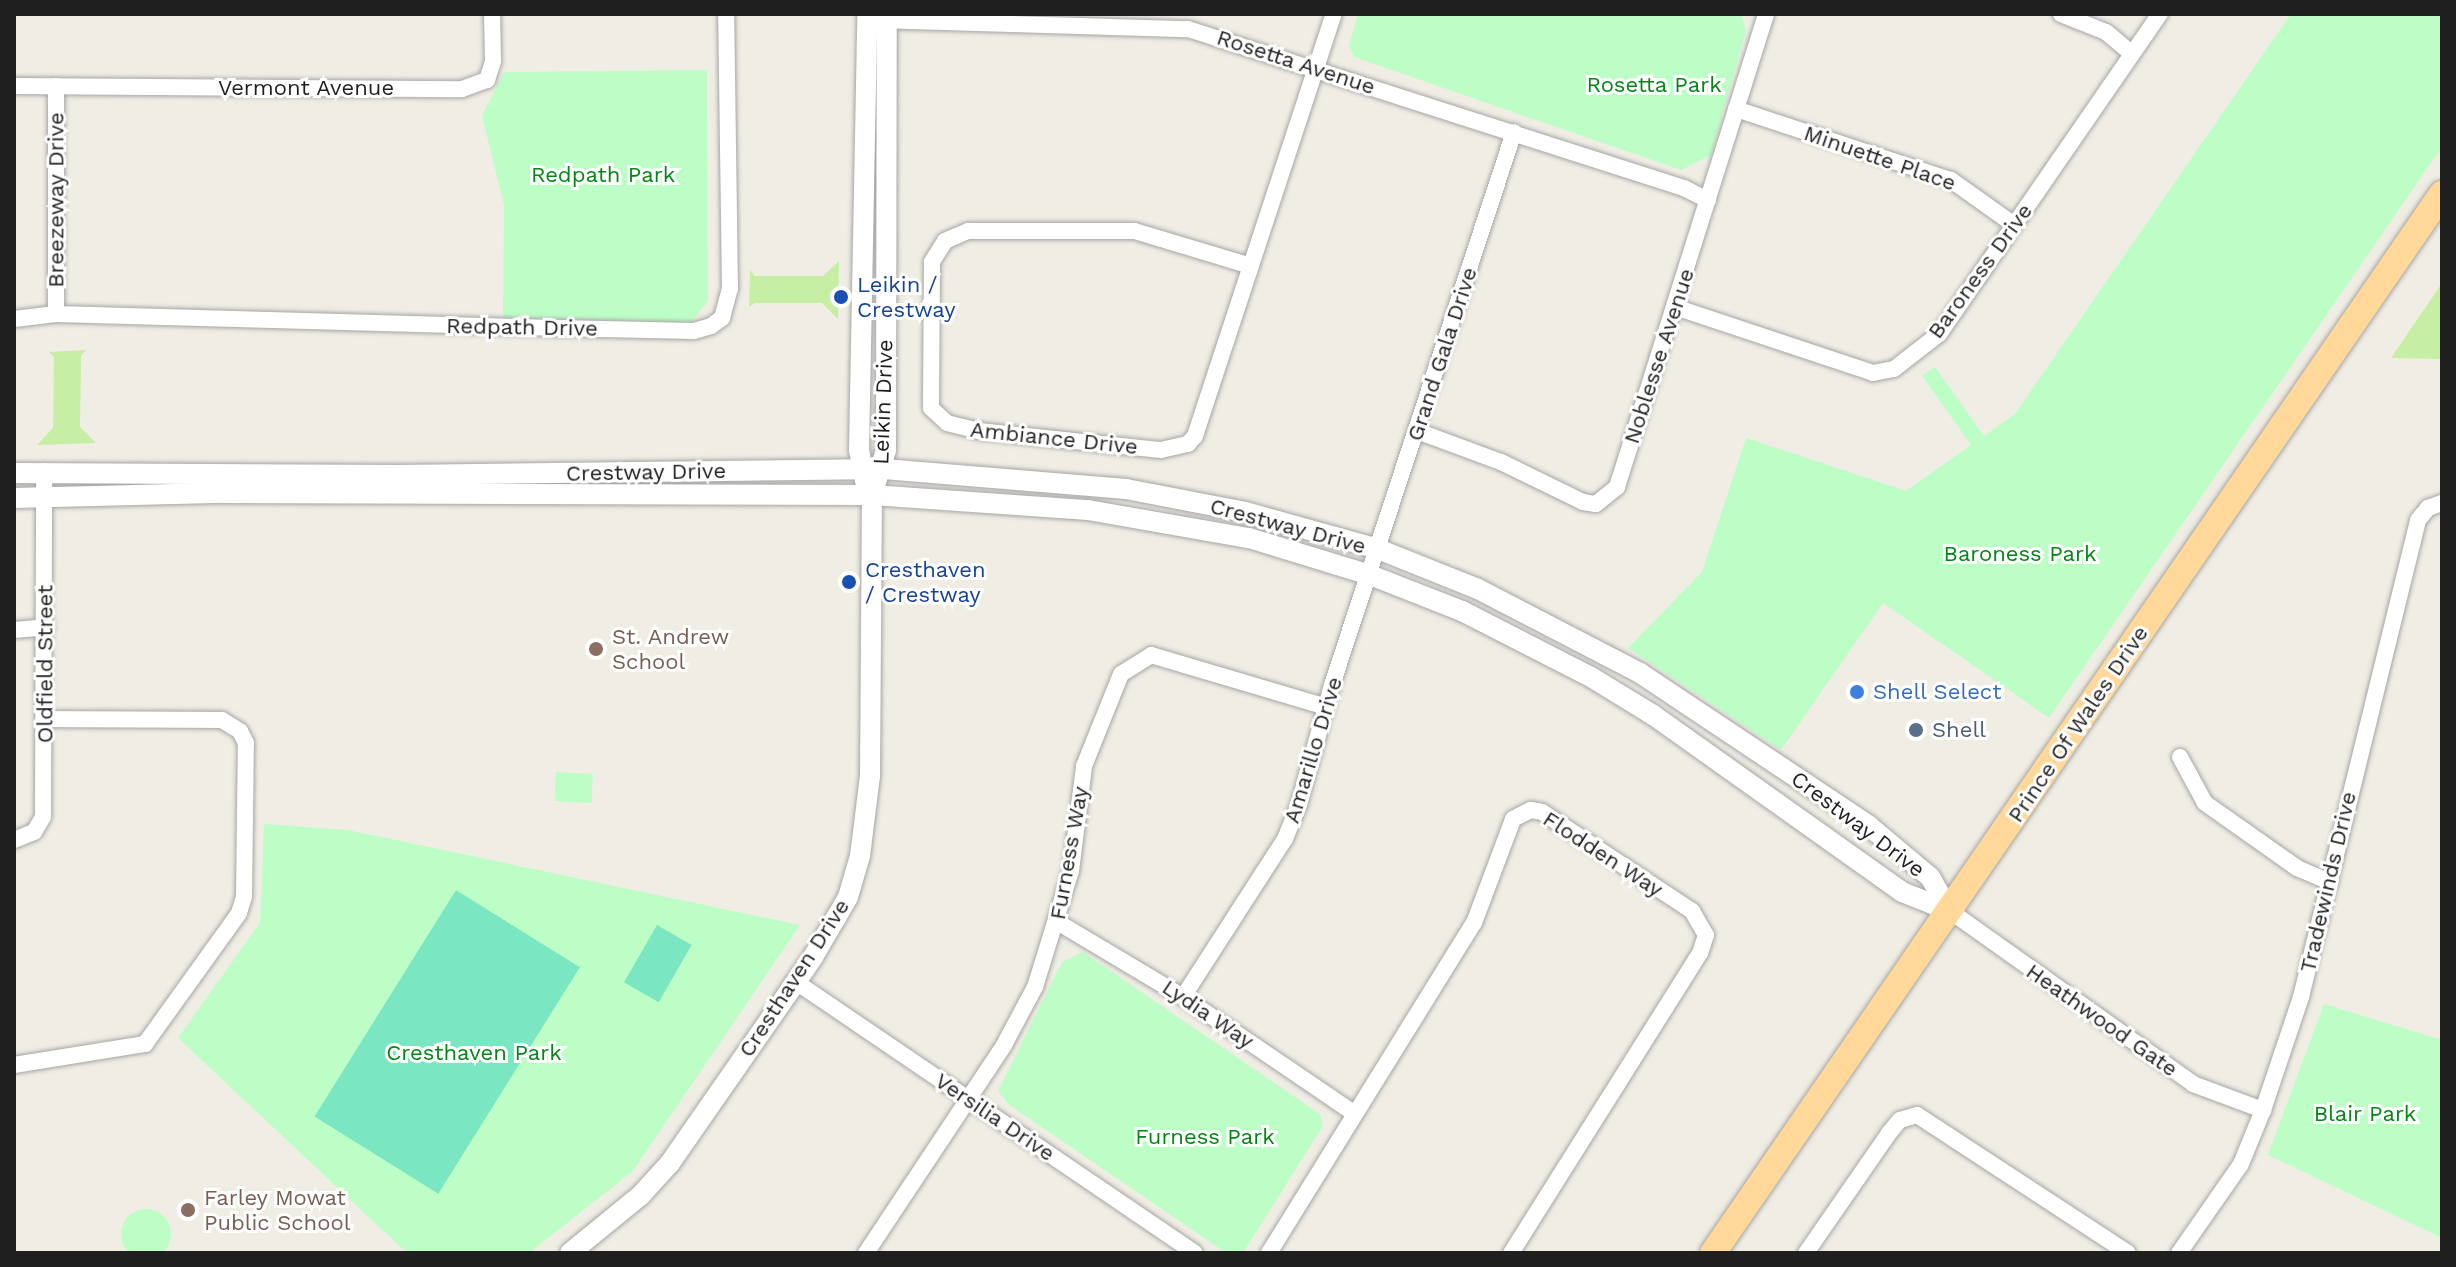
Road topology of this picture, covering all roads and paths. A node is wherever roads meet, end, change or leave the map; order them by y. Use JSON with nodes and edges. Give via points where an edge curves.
{"nodes":[{"id":1,"x":492,"y":14,"type":"edge"},
{"id":2,"x":726,"y":14,"type":"edge"},
{"id":3,"x":1334,"y":14,"type":"edge"},
{"id":4,"x":1766,"y":14,"type":"edge"},
{"id":5,"x":2061,"y":14,"type":"edge"},
{"id":6,"x":2160,"y":14,"type":"edge"},
{"id":7,"x":877,"y":17,"type":"edge"},
{"id":8,"x":1010,"y":20,"type":"edge"},
{"id":9,"x":2132,"y":54,"type":"junction"},
{"id":10,"x":1317,"y":69,"type":"junction"},
{"id":11,"x":14,"y":86,"type":"edge"},
{"id":12,"x":56,"y":86,"type":"junction"},
{"id":13,"x":1736,"y":109,"type":"junction"},
{"id":14,"x":1514,"y":132,"type":"junction"},
{"id":15,"x":2442,"y":194,"type":"edge"},
{"id":16,"x":1708,"y":200,"type":"junction"},
{"id":17,"x":2014,"y":225,"type":"junction"},
{"id":18,"x":1251,"y":266,"type":"junction"},
{"id":19,"x":1675,"y":307,"type":"junction"},
{"id":20,"x":56,"y":314,"type":"junction"},
{"id":21,"x":14,"y":319,"type":"edge"},
{"id":22,"x":1417,"y":431,"type":"junction"},
{"id":23,"x":859,"y":469,"type":"junction"},
{"id":24,"x":884,"y":469,"type":"junction"},
{"id":25,"x":44,"y":471,"type":"junction"},
{"id":26,"x":14,"y":473,"type":"edge"},
{"id":27,"x":44,"y":495,"type":"junction"},
{"id":28,"x":872,"y":495,"type":"junction"},
{"id":29,"x":14,"y":498,"type":"edge"},
{"id":30,"x":2442,"y":503,"type":"edge"},
{"id":31,"x":1378,"y":549,"type":"junction"},
{"id":32,"x":1370,"y":575,"type":"junction"},
{"id":33,"x":46,"y":627,"type":"junction"},
{"id":34,"x":14,"y":630,"type":"edge"},
{"id":35,"x":1326,"y":707,"type":"junction"},
{"id":36,"x":45,"y":719,"type":"junction"},
{"id":37,"x":2180,"y":757,"type":"dead end"},
{"id":38,"x":14,"y":840,"type":"edge"},
{"id":39,"x":2330,"y":882,"type":"junction"},
{"id":40,"x":1950,"y":911,"type":"junction"},
{"id":41,"x":1059,"y":923,"type":"junction"},
{"id":42,"x":796,"y":982,"type":"junction"},
{"id":43,"x":1183,"y":997,"type":"junction"},
{"id":44,"x":14,"y":1065,"type":"edge"},
{"id":45,"x":969,"y":1099,"type":"junction"},
{"id":46,"x":2263,"y":1110,"type":"junction"},
{"id":47,"x":1354,"y":1113,"type":"junction"},
{"id":48,"x":570,"y":1253,"type":"edge"},
{"id":49,"x":866,"y":1253,"type":"edge"},
{"id":50,"x":1195,"y":1253,"type":"edge"},
{"id":51,"x":1269,"y":1253,"type":"edge"},
{"id":52,"x":1511,"y":1253,"type":"edge"},
{"id":53,"x":1713,"y":1253,"type":"edge"},
{"id":54,"x":1806,"y":1253,"type":"edge"},
{"id":55,"x":2128,"y":1253,"type":"edge"},
{"id":56,"x":2179,"y":1253,"type":"edge"}],
"edges":[{"from":1,"to":12,"type":"street","name":"Vermont Avenue","via":[[493,61],[487,80],[462,89]]},
{"from":2,"to":20,"type":"street","name":"Redpath Drive","via":[[730,289],[722,318],[711,326],[694,331]]},
{"from":3,"to":10,"type":"street","name":"Ambiance Drive"},
{"from":4,"to":13,"type":"street","name":"Noblesse Avenue"},
{"from":5,"to":9,"type":"street","via":[[2106,32]]},
{"from":6,"to":9,"type":"street","name":"Baroness Drive"},
{"from":7,"to":8,"type":"street","name":"Rosetta Avenue"},
{"from":7,"to":23,"type":"street","name":"Leikin Drive"},
{"from":7,"to":24,"type":"street","name":"Leikin Drive"},
{"from":8,"to":10,"type":"street","name":"Rosetta Avenue","via":[[1188,29]]},
{"from":9,"to":17,"type":"street","name":"Baroness Drive"},
{"from":10,"to":14,"type":"street","name":"Rosetta Avenue"},
{"from":10,"to":18,"type":"street","name":"Ambiance Drive"},
{"from":11,"to":12,"type":"street"},
{"from":12,"to":20,"type":"street","name":"Breezeway Drive"},
{"from":13,"to":16,"type":"street","name":"Noblesse Avenue"},
{"from":13,"to":17,"type":"street","name":"Minuette Place","via":[[1951,180]]},
{"from":14,"to":16,"type":"street","name":"Rosetta Avenue"},
{"from":14,"to":22,"type":"street","name":"Grand Gala Drive"},
{"from":15,"to":40,"type":"main road","name":"Prince Of Wales Drive"},
{"from":16,"to":19,"type":"street","name":"Noblesse Avenue"},
{"from":17,"to":19,"type":"street","name":"Baroness Drive","via":[[1939,334],[1882,374]]},
{"from":18,"to":18,"type":"street","name":"Ambiance Drive","via":[[1134,231],[968,231],[945,241],[932,262],[931,408],[947,423],[979,431],[1177,450],[1195,436]]},
{"from":19,"to":22,"type":"street","name":"Noblesse Avenue","via":[[1617,487],[1596,504]]},
{"from":20,"to":21,"type":"street","name":"Redpath Drive"},
{"from":22,"to":31,"type":"street","name":"Grand Gala Drive"},
{"from":23,"to":24,"type":"street","name":"Crestway Drive"},
{"from":23,"to":25,"type":"street","name":"Crestway Drive","via":[[397,475]]},
{"from":23,"to":28,"type":"street","name":"Leikin Drive"},
{"from":24,"to":28,"type":"street","name":"Leikin Drive"},
{"from":24,"to":31,"type":"street","name":"Crestway Drive","via":[[1126,489],[1245,512]]},
{"from":25,"to":26,"type":"street","name":"Crestway Drive"},
{"from":25,"to":27,"type":"street","name":"Oldfield Street"},
{"from":27,"to":28,"type":"street","name":"Crestway Drive"},
{"from":27,"to":29,"type":"street","name":"Crestway Drive"},
{"from":27,"to":33,"type":"street","name":"Oldfield Street"},
{"from":28,"to":32,"type":"street","name":"Crestway Drive","via":[[1088,510],[1249,538]]},
{"from":28,"to":42,"type":"street","name":"Cresthaven Drive","via":[[868,814],[848,897]]},
{"from":30,"to":39,"type":"street","name":"Tradewinds Drive","via":[[2428,508],[2418,520]]},
{"from":31,"to":32,"type":"street","name":"Grand Gala Drive"},
{"from":31,"to":40,"type":"street","name":"Crestway Drive","via":[[1478,589],[1640,673],[1869,826],[1930,877]]},
{"from":32,"to":35,"type":"street","name":"Amarillo Drive"},
{"from":32,"to":40,"type":"street","name":"Crestway Drive","via":[[1462,611],[1591,677],[1902,892]]},
{"from":33,"to":34,"type":"street"},
{"from":33,"to":36,"type":"street","name":"Oldfield Street"},
{"from":35,"to":41,"type":"street","name":"Furness Way","via":[[1151,655],[1132,663],[1121,674],[1084,766]]},
{"from":35,"to":43,"type":"street","name":"Amarillo Drive","via":[[1285,839]]},
{"from":36,"to":38,"type":"street","name":"Oldfield Street","via":[[43,817],[34,832]]},
{"from":36,"to":44,"type":"street","via":[[222,720],[240,731],[246,743],[244,897],[239,913],[145,1044]]},
{"from":37,"to":39,"type":"street","via":[[2205,803],[2297,868]]},
{"from":39,"to":46,"type":"street","name":"Tradewinds Drive","via":[[2301,997]]},
{"from":40,"to":46,"type":"street","name":"Heathwood Gate","via":[[2193,1084]]},
{"from":40,"to":53,"type":"main road","name":"Prince Of Wales Drive"},
{"from":41,"to":43,"type":"street","name":"Lydia Way"},
{"from":41,"to":45,"type":"street","name":"Furness Way","via":[[1035,987]]},
{"from":42,"to":45,"type":"street","name":"Versilia Drive"},
{"from":42,"to":48,"type":"street","name":"Cresthaven Drive","via":[[670,1163],[640,1196]]},
{"from":43,"to":47,"type":"street","name":"Lydia Way"},
{"from":45,"to":49,"type":"street","name":"Furness Way"},
{"from":45,"to":50,"type":"street","name":"Versilia Drive"},
{"from":46,"to":56,"type":"street","name":"Tradewinds Drive","via":[[2241,1164]]},
{"from":47,"to":51,"type":"street","name":"Flodden Way"},
{"from":47,"to":52,"type":"street","name":"Flodden Way","via":[[1474,923],[1509,827],[1520,813],[1542,812],[1692,911],[1703,924],[1705,944]]},
{"from":54,"to":55,"type":"street","via":[[1889,1133],[1900,1120],[1917,1115]]}]}
